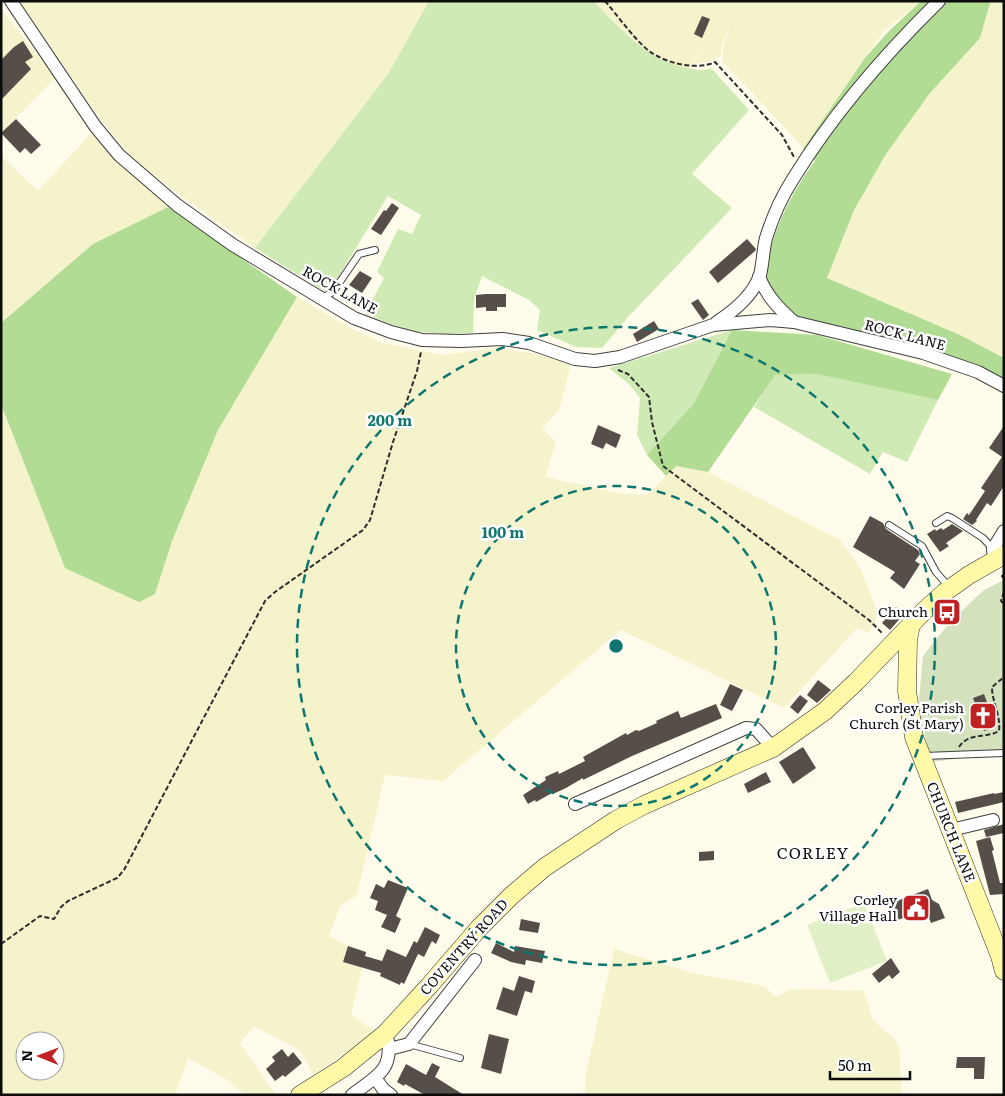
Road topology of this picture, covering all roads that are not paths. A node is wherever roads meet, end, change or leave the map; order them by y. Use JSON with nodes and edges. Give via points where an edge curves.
{"nodes":[{"id":1,"x":11,"y":1,"type":"edge"},
{"id":2,"x":939,"y":1,"type":"edge"},
{"id":3,"x":376,"y":250,"type":"dead end"},
{"id":4,"x":760,"y":277,"type":"junction"},
{"id":5,"x":321,"y":298,"type":"junction"},
{"id":6,"x":794,"y":322,"type":"junction"},
{"id":7,"x":713,"y":325,"type":"junction"},
{"id":8,"x":1004,"y":386,"type":"edge"},
{"id":9,"x":936,"y":523,"type":"dead end"},
{"id":10,"x":889,"y":525,"type":"dead end"},
{"id":11,"x":1004,"y":532,"type":"edge"},
{"id":12,"x":997,"y":555,"type":"edge"},
{"id":13,"x":950,"y":588,"type":"junction"},
{"id":14,"x":911,"y":625,"type":"junction"},
{"id":15,"x":891,"y":646,"type":"junction"},
{"id":16,"x":906,"y":691,"type":"junction"},
{"id":17,"x":774,"y":748,"type":"junction"},
{"id":18,"x":1004,"y":753,"type":"edge"},
{"id":19,"x":920,"y":756,"type":"junction"},
{"id":20,"x":575,"y":804,"type":"dead end"},
{"id":21,"x":993,"y":820,"type":"dead end"},
{"id":22,"x":951,"y":830,"type":"junction"},
{"id":23,"x":475,"y":960,"type":"dead end"},
{"id":24,"x":1004,"y":970,"type":"edge"},
{"id":25,"x":387,"y":1042,"type":"junction"},
{"id":26,"x":409,"y":1044,"type":"junction"},
{"id":27,"x":460,"y":1058,"type":"dead end"},
{"id":28,"x":376,"y":1079,"type":"junction"},
{"id":29,"x":300,"y":1095,"type":"edge"},
{"id":30,"x":352,"y":1095,"type":"edge"},
{"id":31,"x":391,"y":1095,"type":"edge"}],
"edges":[{"from":1,"to":5,"type":"street","name":"ROCK LANE","via":[[95,126],[118,154],[177,205],[233,245]]},
{"from":2,"to":4,"type":"street","via":[[846,103],[792,180],[766,238]]},
{"from":3,"to":5,"type":"lane","via":[[359,254],[333,292]]},
{"from":4,"to":6,"type":"street","name":"ROCK LANE","via":[[777,308]]},
{"from":4,"to":7,"type":"street","via":[[735,311]]},
{"from":5,"to":7,"type":"street","name":"ROCK LANE","via":[[354,318],[422,340],[529,343],[575,359],[620,356]]},
{"from":6,"to":7,"type":"street","name":"ROCK LANE","via":[[770,320]]},
{"from":6,"to":8,"type":"street","name":"ROCK LANE","via":[[923,353],[978,372]]},
{"from":9,"to":12,"type":"lane","via":[[945,517],[952,518],[983,538]]},
{"from":10,"to":13,"type":"lane","via":[[922,546],[936,572]]},
{"from":11,"to":12,"type":"street"},
{"from":12,"to":13,"type":"main road","name":"COVENTRY ROAD"},
{"from":13,"to":14,"type":"main road","name":"COVENTRY ROAD"},
{"from":14,"to":15,"type":"main road","name":"COVENTRY ROAD"},
{"from":14,"to":16,"type":"main road","name":"CHURCH LANE"},
{"from":15,"to":16,"type":"main road","name":"CHURCH LANE","via":[[902,664]]},
{"from":15,"to":17,"type":"main road","name":"COVENTRY ROAD","via":[[825,711]]},
{"from":16,"to":19,"type":"main road","name":"CHURCH LANE"},
{"from":17,"to":20,"type":"street","via":[[756,729],[746,728]]},
{"from":17,"to":25,"type":"main road","name":"COVENTRY ROAD","via":[[637,809],[545,867],[480,926]]},
{"from":18,"to":19,"type":"lane"},
{"from":19,"to":22,"type":"main road","name":"CHURCH LANE"},
{"from":21,"to":22,"type":"street"},
{"from":22,"to":24,"type":"main road","name":"CHURCH LANE"},
{"from":23,"to":26,"type":"street"},
{"from":25,"to":26,"type":"street"},
{"from":25,"to":28,"type":"street","via":[[388,1063]]},
{"from":25,"to":29,"type":"main road","name":"COVENTRY ROAD"},
{"from":26,"to":27,"type":"lane"},
{"from":28,"to":30,"type":"street"},
{"from":28,"to":31,"type":"street"}]}
